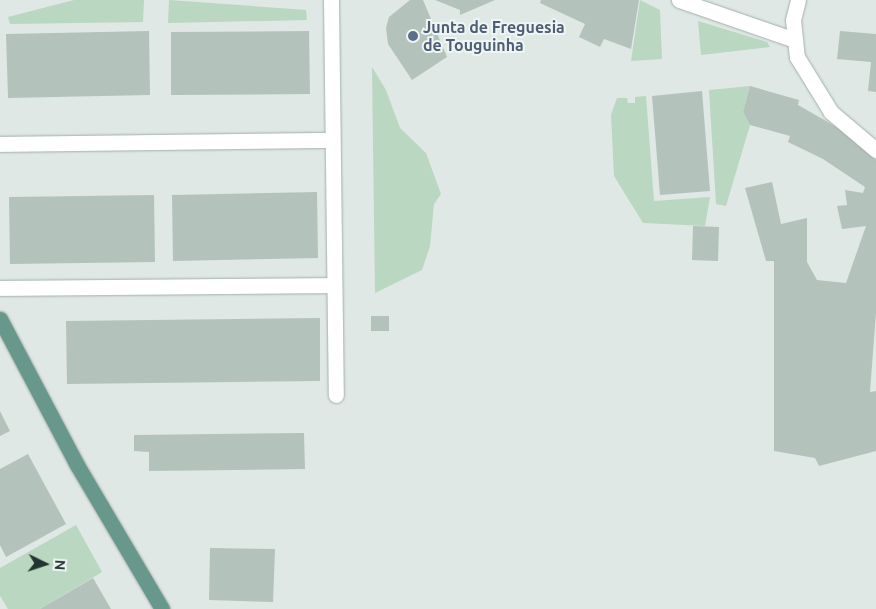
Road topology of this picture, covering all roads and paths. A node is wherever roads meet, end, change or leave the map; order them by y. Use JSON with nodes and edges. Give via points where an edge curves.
{"nodes":[{"id":1,"x":331,"y":0,"type":"edge"},
{"id":2,"x":679,"y":0,"type":"edge"},
{"id":3,"x":798,"y":0,"type":"edge"},
{"id":4,"x":795,"y":40,"type":"junction"},
{"id":5,"x":332,"y":140,"type":"junction"},
{"id":6,"x":0,"y":144,"type":"edge"},
{"id":7,"x":876,"y":150,"type":"edge"},
{"id":8,"x":334,"y":285,"type":"junction"},
{"id":9,"x":0,"y":288,"type":"edge"},
{"id":10,"x":0,"y":319,"type":"edge"},
{"id":11,"x":336,"y":395,"type":"dead end"},
{"id":12,"x":162,"y":609,"type":"edge"}],
"edges":[{"from":1,"to":5,"type":"street"},
{"from":2,"to":4,"type":"street"},
{"from":3,"to":4,"type":"street","via":[[793,20]]},
{"from":4,"to":7,"type":"street","via":[[797,57],[831,112]]},
{"from":5,"to":6,"type":"street"},
{"from":5,"to":8,"type":"street"},
{"from":8,"to":9,"type":"street"},
{"from":8,"to":11,"type":"street"},
{"from":10,"to":12,"type":"main road","via":[[87,481]]}]}
